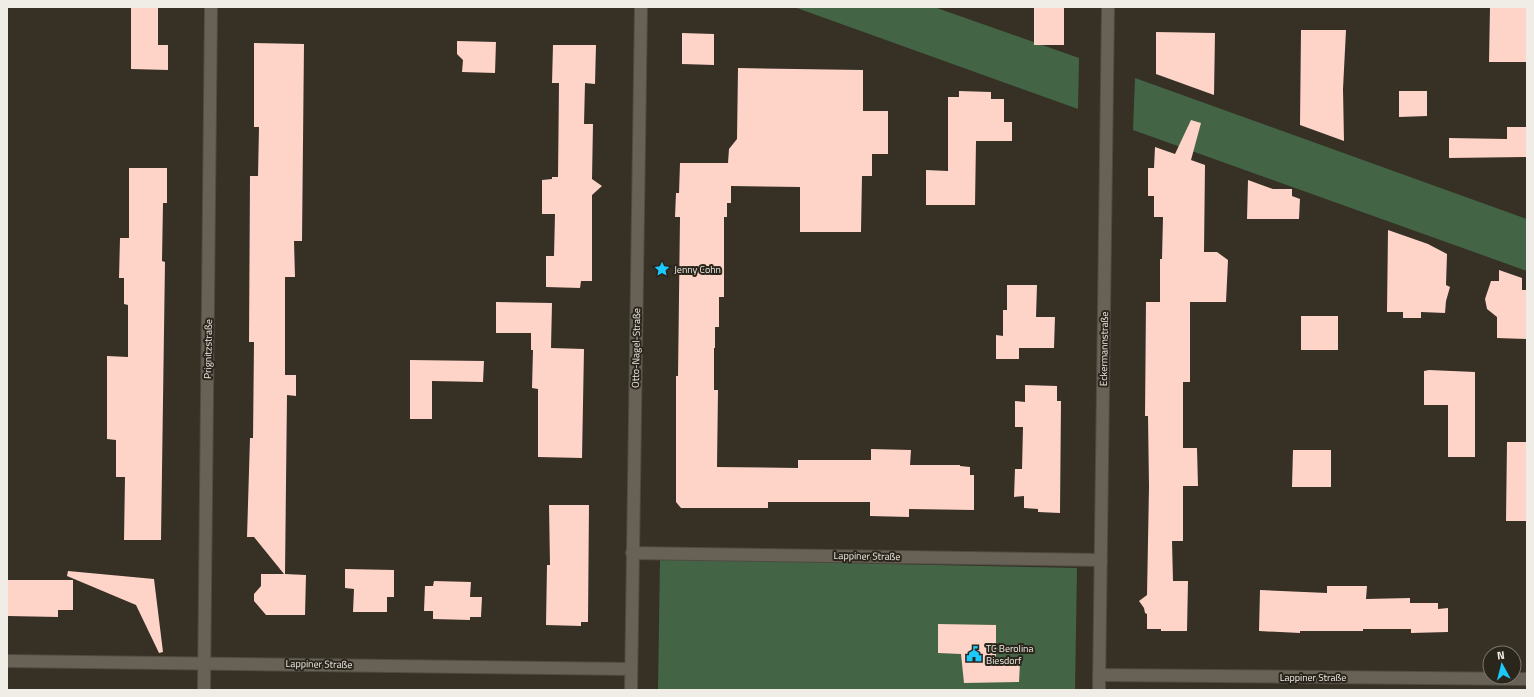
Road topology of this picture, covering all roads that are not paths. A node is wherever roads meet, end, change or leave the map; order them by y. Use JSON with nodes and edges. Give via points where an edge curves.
{"nodes":[{"id":1,"x":211,"y":7,"type":"edge"},
{"id":2,"x":641,"y":7,"type":"edge"},
{"id":3,"x":1108,"y":7,"type":"edge"},
{"id":4,"x":632,"y":553,"type":"junction"},
{"id":5,"x":1101,"y":560,"type":"junction"},
{"id":6,"x":7,"y":661,"type":"edge"},
{"id":7,"x":205,"y":663,"type":"junction"},
{"id":8,"x":631,"y":669,"type":"junction"},
{"id":9,"x":1099,"y":675,"type":"junction"},
{"id":10,"x":1527,"y":679,"type":"edge"},
{"id":11,"x":204,"y":690,"type":"edge"},
{"id":12,"x":631,"y":690,"type":"edge"},
{"id":13,"x":1099,"y":690,"type":"edge"}],
"edges":[{"from":1,"to":7,"type":"street","name":"Prignitzstraße"},
{"from":2,"to":4,"type":"street","name":"Otto-Nagel-Straße"},
{"from":3,"to":5,"type":"street","name":"Eckermannstraße"},
{"from":4,"to":5,"type":"street","name":"Lappiner Straße"},
{"from":4,"to":8,"type":"street","name":"Otto-Nagel-Straße"},
{"from":5,"to":9,"type":"street","name":"Eckermannstraße"},
{"from":6,"to":7,"type":"street","name":"Lappiner Straße"},
{"from":7,"to":8,"type":"street","name":"Lappiner Straße"},
{"from":7,"to":11,"type":"street","name":"Prignitzstraße"},
{"from":8,"to":12,"type":"street","name":"Otto-Nagel-Straße"},
{"from":9,"to":10,"type":"street","name":"Lappiner Straße"},
{"from":9,"to":13,"type":"street","name":"Eckermannstraße"}]}
